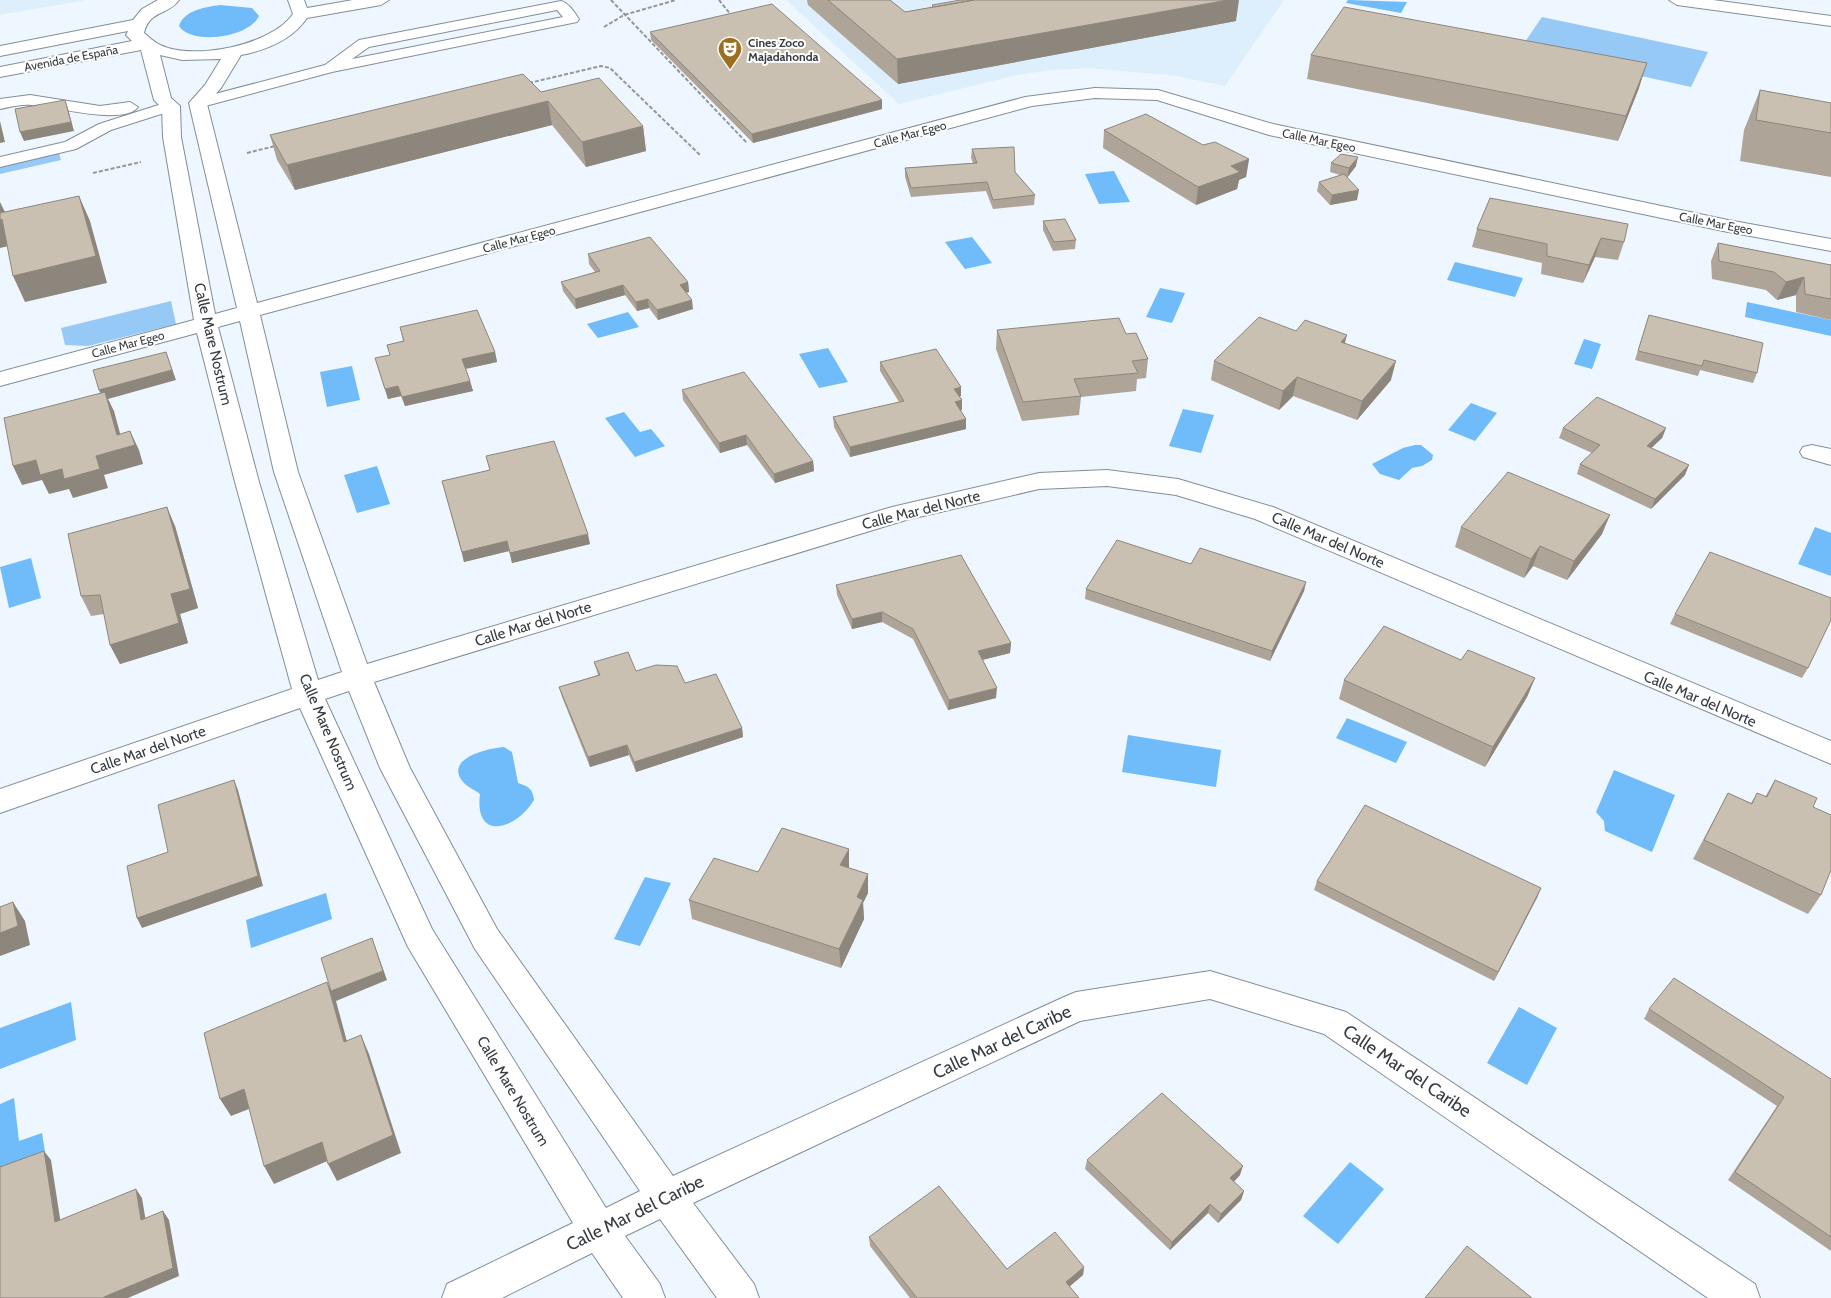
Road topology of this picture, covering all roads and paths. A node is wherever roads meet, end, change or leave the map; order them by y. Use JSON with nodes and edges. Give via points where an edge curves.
{"nodes":[{"id":1,"x":171,"y":0,"type":"edge"},
{"id":2,"x":381,"y":0,"type":"edge"},
{"id":3,"x":611,"y":0,"type":"edge"},
{"id":4,"x":676,"y":0,"type":"edge"},
{"id":5,"x":719,"y":0,"type":"edge"},
{"id":6,"x":1677,"y":0,"type":"edge"},
{"id":7,"x":1778,"y":0,"type":"edge"},
{"id":8,"x":299,"y":7,"type":"edge"},
{"id":9,"x":1831,"y":7,"type":"edge"},
{"id":10,"x":624,"y":15,"type":"junction"},
{"id":11,"x":735,"y":20,"type":"edge"},
{"id":12,"x":1831,"y":21,"type":"edge"},
{"id":13,"x":658,"y":38,"type":"edge"},
{"id":14,"x":143,"y":39,"type":"junction"},
{"id":15,"x":648,"y":40,"type":"junction"},
{"id":16,"x":0,"y":51,"type":"edge"},
{"id":17,"x":234,"y":52,"type":"junction"},
{"id":18,"x":330,"y":68,"type":"junction"},
{"id":19,"x":0,"y":72,"type":"edge"},
{"id":20,"x":524,"y":85,"type":"edge"},
{"id":21,"x":186,"y":99,"type":"junction"},
{"id":22,"x":0,"y":104,"type":"edge"},
{"id":23,"x":103,"y":119,"type":"junction"},
{"id":24,"x":284,"y":144,"type":"edge"},
{"id":25,"x":751,"y":147,"type":"edge"},
{"id":26,"x":246,"y":153,"type":"dead end"},
{"id":27,"x":703,"y":160,"type":"dead end"},
{"id":28,"x":0,"y":162,"type":"edge"},
{"id":29,"x":1831,"y":245,"type":"edge"},
{"id":30,"x":248,"y":312,"type":"junction"},
{"id":31,"x":206,"y":323,"type":"junction"},
{"id":32,"x":0,"y":379,"type":"edge"},
{"id":33,"x":358,"y":677,"type":"junction"},
{"id":34,"x":308,"y":694,"type":"junction"},
{"id":35,"x":1831,"y":753,"type":"edge"},
{"id":36,"x":0,"y":801,"type":"edge"},
{"id":37,"x":666,"y":1197,"type":"junction"},
{"id":38,"x":599,"y":1231,"type":"junction"},
{"id":39,"x":461,"y":1298,"type":"edge"},
{"id":40,"x":646,"y":1298,"type":"edge"},
{"id":41,"x":740,"y":1298,"type":"edge"},
{"id":42,"x":1741,"y":1298,"type":"edge"}],
"edges":[{"from":1,"to":14,"type":"street","via":[[145,15]]},
{"from":2,"to":8,"type":"street"},
{"from":3,"to":10,"type":"path"},
{"from":4,"to":10,"type":"path"},
{"from":5,"to":11,"type":"path"},
{"from":6,"to":12,"type":"street"},
{"from":7,"to":9,"type":"street"},
{"from":8,"to":17,"type":"street","via":[[296,25],[281,36]]},
{"from":10,"to":15,"type":"path"},
{"from":13,"to":15,"type":"path"},
{"from":14,"to":16,"type":"street","name":"Avenida de España"},
{"from":14,"to":17,"type":"street","via":[[165,54],[186,56]]},
{"from":14,"to":19,"type":"street","name":"Avenida de España"},
{"from":14,"to":21,"type":"street","name":"Calle Mare Nostrum"},
{"from":15,"to":25,"type":"path"},
{"from":17,"to":21,"type":"street"},
{"from":18,"to":18,"type":"lane","via":[[456,42],[572,19],[561,4],[364,43]]},
{"from":18,"to":21,"type":"lane"},
{"from":20,"to":27,"type":"path","via":[[601,66],[610,68]]},
{"from":21,"to":23,"type":"lane"},
{"from":21,"to":30,"type":"street","name":"Calle Mare Nostrum"},
{"from":21,"to":31,"type":"street","name":"Calle Mare Nostrum","via":[[172,137]]},
{"from":22,"to":23,"type":"lane","via":[[30,100]]},
{"from":23,"to":28,"type":"lane","via":[[70,146]]},
{"from":24,"to":26,"type":"path"},
{"from":29,"to":30,"type":"street","name":"Calle Mar Egeo","via":[[1269,129],[1158,96],[1095,93],[1031,101]]},
{"from":30,"to":31,"type":"street","name":"Calle Mar Egeo"},
{"from":30,"to":33,"type":"street","name":"Calle Mare Nostrum","via":[[286,472]]},
{"from":31,"to":32,"type":"street","name":"Calle Mar Egeo"},
{"from":31,"to":34,"type":"street","name":"Calle Mare Nostrum","via":[[246,482]]},
{"from":33,"to":34,"type":"street","name":"Calle Mar del Norte"},
{"from":33,"to":35,"type":"street","name":"Calle Mar del Norte","via":[[900,513],[1039,481],[1107,478],[1178,487],[1264,513]]},
{"from":33,"to":37,"type":"street","name":"Calle Mare Nostrum","via":[[395,768],[486,940]]},
{"from":34,"to":36,"type":"street","name":"Calle Mar del Norte"},
{"from":34,"to":38,"type":"street","name":"Calle Mare Nostrum","via":[[419,937]]},
{"from":37,"to":38,"type":"street","name":"Calle Mar del Caribe"},
{"from":37,"to":41,"type":"street","name":"Calle Mare Nostrum"},
{"from":37,"to":42,"type":"street","name":"Calle Mar del Caribe","via":[[1076,1007],[1210,985],[1334,1022]]},
{"from":38,"to":39,"type":"street","name":"Calle Mar del Caribe"},
{"from":38,"to":40,"type":"street","name":"Calle Mare Nostrum"}]}
